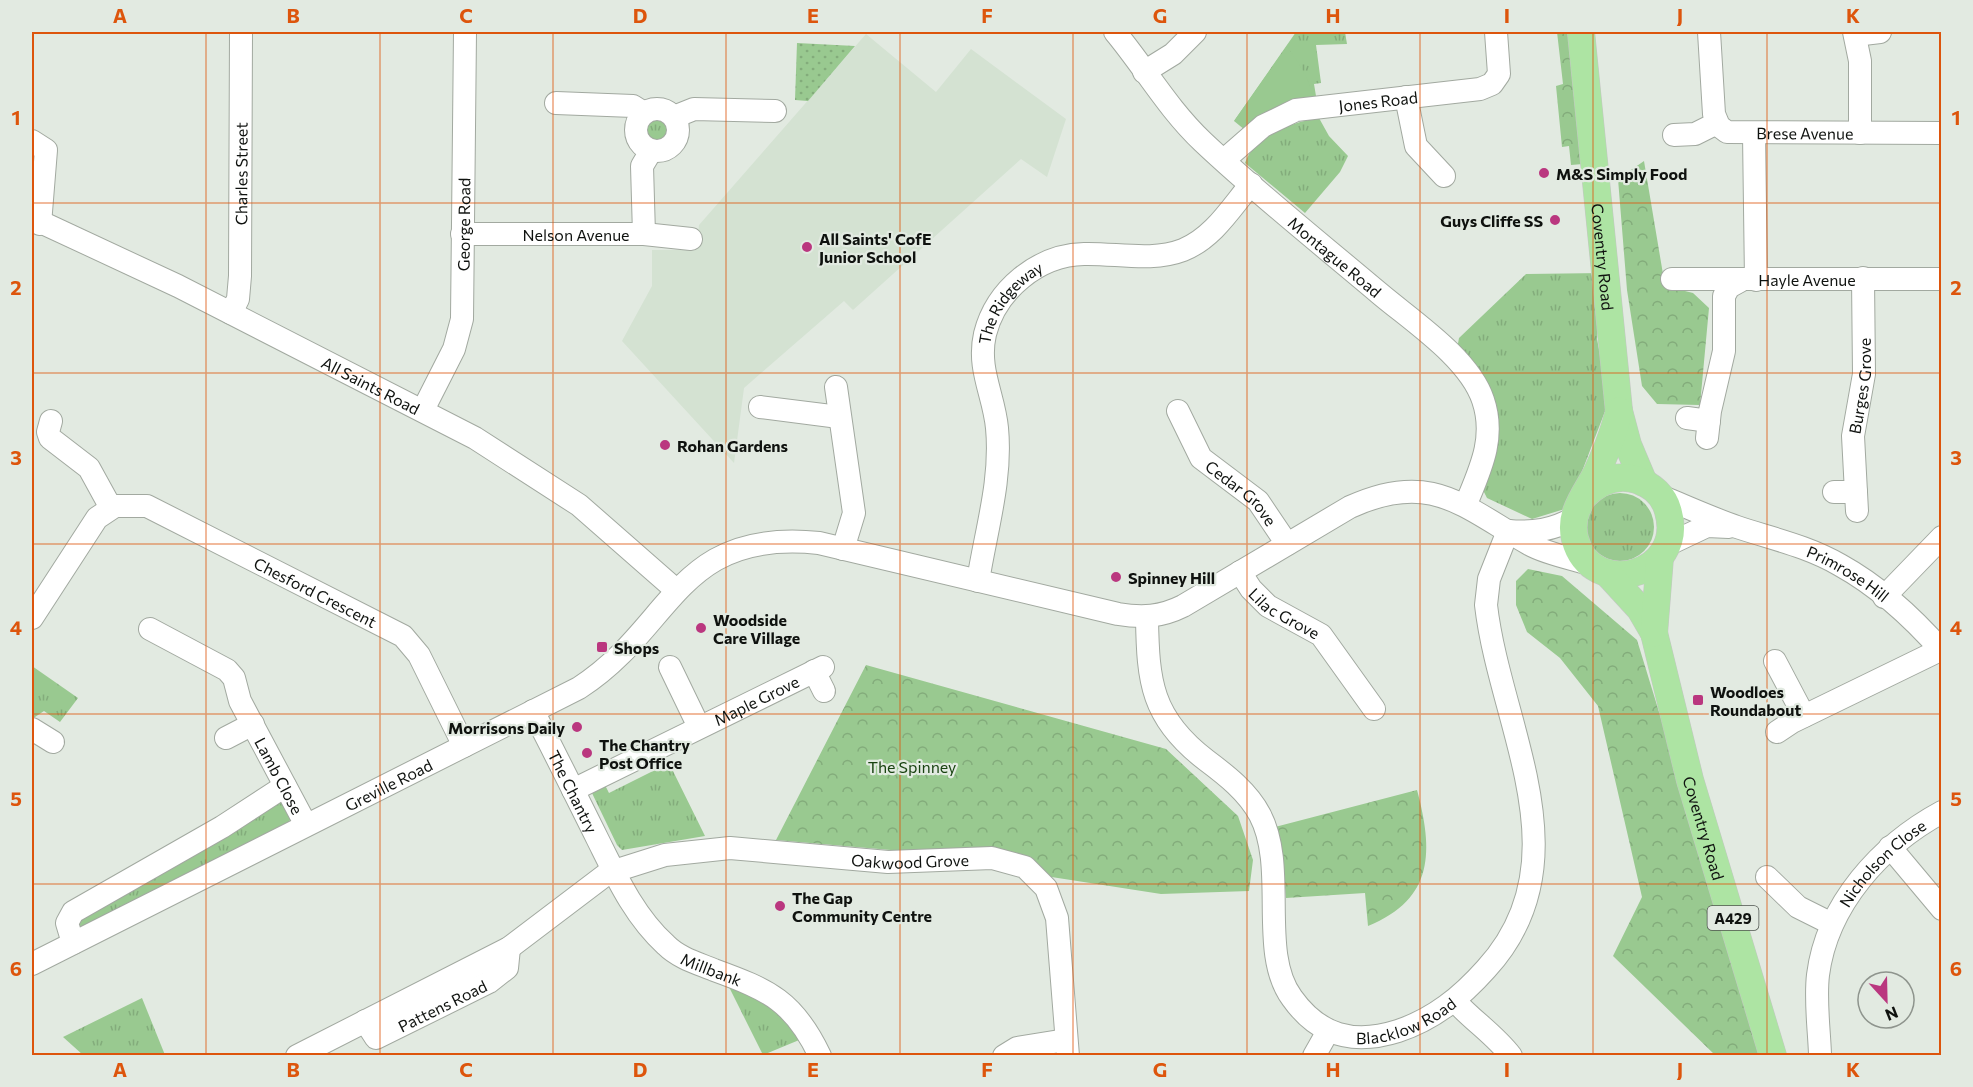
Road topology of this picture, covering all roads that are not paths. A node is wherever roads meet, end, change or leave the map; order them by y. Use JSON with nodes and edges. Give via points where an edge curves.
{"nodes":[{"id":1,"x":242,"y":32,"type":"edge"},
{"id":2,"x":465,"y":32,"type":"edge"},
{"id":3,"x":1115,"y":32,"type":"edge"},
{"id":4,"x":1195,"y":32,"type":"edge"},
{"id":5,"x":1496,"y":32,"type":"edge"},
{"id":6,"x":1581,"y":32,"type":"edge"},
{"id":7,"x":1708,"y":32,"type":"edge"},
{"id":8,"x":1880,"y":32,"type":"edge"},
{"id":9,"x":1854,"y":33,"type":"edge"},
{"id":10,"x":1144,"y":72,"type":"junction"},
{"id":11,"x":1406,"y":97,"type":"junction"},
{"id":12,"x":556,"y":103,"type":"dead end"},
{"id":13,"x":774,"y":111,"type":"dead end"},
{"id":14,"x":644,"y":113,"type":"junction"},
{"id":15,"x":674,"y":117,"type":"junction"},
{"id":16,"x":1717,"y":123,"type":"junction"},
{"id":17,"x":1941,"y":133,"type":"edge"},
{"id":18,"x":1754,"y":134,"type":"junction"},
{"id":19,"x":1860,"y":134,"type":"junction"},
{"id":20,"x":1674,"y":135,"type":"dead end"},
{"id":21,"x":32,"y":141,"type":"edge"},
{"id":22,"x":651,"y":151,"type":"junction"},
{"id":23,"x":1224,"y":160,"type":"junction"},
{"id":24,"x":1444,"y":176,"type":"dead end"},
{"id":25,"x":1251,"y":184,"type":"junction"},
{"id":26,"x":36,"y":221,"type":"edge"},
{"id":27,"x":462,"y":234,"type":"junction"},
{"id":28,"x":644,"y":234,"type":"junction"},
{"id":29,"x":691,"y":239,"type":"dead end"},
{"id":30,"x":1863,"y":278,"type":"junction"},
{"id":31,"x":1672,"y":279,"type":"dead end"},
{"id":32,"x":1941,"y":279,"type":"edge"},
{"id":33,"x":1748,"y":280,"type":"junction"},
{"id":34,"x":231,"y":313,"type":"junction"},
{"id":35,"x":836,"y":387,"type":"dead end"},
{"id":36,"x":760,"y":407,"type":"dead end"},
{"id":37,"x":423,"y":410,"type":"junction"},
{"id":38,"x":1178,"y":411,"type":"dead end"},
{"id":39,"x":1619,"y":411,"type":"junction"},
{"id":40,"x":839,"y":417,"type":"junction"},
{"id":41,"x":51,"y":421,"type":"dead end"},
{"id":42,"x":1701,"y":426,"type":"dead end"},
{"id":43,"x":1652,"y":489,"type":"junction"},
{"id":44,"x":1849,"y":498,"type":"dead end"},
{"id":45,"x":1466,"y":504,"type":"junction"},
{"id":46,"x":1579,"y":507,"type":"junction"},
{"id":47,"x":111,"y":508,"type":"junction"},
{"id":48,"x":1737,"y":527,"type":"junction"},
{"id":49,"x":1508,"y":531,"type":"junction"},
{"id":50,"x":1941,"y":537,"type":"edge"},
{"id":51,"x":1287,"y":544,"type":"junction"},
{"id":52,"x":843,"y":549,"type":"junction"},
{"id":53,"x":1664,"y":551,"type":"junction"},
{"id":54,"x":1599,"y":569,"type":"junction"},
{"id":55,"x":1240,"y":572,"type":"junction"},
{"id":56,"x":978,"y":581,"type":"junction"},
{"id":57,"x":676,"y":590,"type":"junction"},
{"id":58,"x":1884,"y":597,"type":"junction"},
{"id":59,"x":32,"y":618,"type":"edge"},
{"id":60,"x":1147,"y":618,"type":"junction"},
{"id":61,"x":150,"y":629,"type":"dead end"},
{"id":62,"x":1654,"y":633,"type":"junction"},
{"id":63,"x":1941,"y":650,"type":"edge"},
{"id":64,"x":1775,"y":661,"type":"dead end"},
{"id":65,"x":670,"y":667,"type":"dead end"},
{"id":66,"x":820,"y":676,"type":"dead end"},
{"id":67,"x":1374,"y":709,"type":"dead end"},
{"id":68,"x":533,"y":711,"type":"junction"},
{"id":69,"x":1804,"y":716,"type":"junction"},
{"id":70,"x":252,"y":724,"type":"junction"},
{"id":71,"x":699,"y":727,"type":"junction"},
{"id":72,"x":32,"y":729,"type":"edge"},
{"id":73,"x":1777,"y":732,"type":"dead end"},
{"id":74,"x":226,"y":738,"type":"dead end"},
{"id":75,"x":52,"y":742,"type":"dead end"},
{"id":76,"x":464,"y":746,"type":"junction"},
{"id":77,"x":285,"y":786,"type":"junction"},
{"id":78,"x":573,"y":790,"type":"junction"},
{"id":79,"x":1941,"y":812,"type":"edge"},
{"id":80,"x":306,"y":825,"type":"junction"},
{"id":81,"x":1890,"y":847,"type":"junction"},
{"id":82,"x":614,"y":871,"type":"junction"},
{"id":83,"x":1767,"y":877,"type":"dead end"},
{"id":84,"x":1941,"y":909,"type":"edge"},
{"id":85,"x":1832,"y":924,"type":"junction"},
{"id":86,"x":73,"y":943,"type":"junction"},
{"id":87,"x":32,"y":964,"type":"edge"},
{"id":88,"x":1455,"y":1001,"type":"junction"},
{"id":89,"x":1327,"y":1033,"type":"junction"},
{"id":90,"x":1067,"y":1048,"type":"edge"},
{"id":91,"x":1820,"y":1054,"type":"dead end"},
{"id":92,"x":300,"y":1055,"type":"edge"},
{"id":93,"x":820,"y":1056,"type":"edge"},
{"id":94,"x":1004,"y":1056,"type":"edge"},
{"id":95,"x":1314,"y":1056,"type":"edge"},
{"id":96,"x":1511,"y":1056,"type":"edge"},
{"id":97,"x":1773,"y":1056,"type":"edge"}],
"edges":[{"from":1,"to":34,"type":"street","name":"Charles Street","via":[[240,276],[238,299]]},
{"from":2,"to":27,"type":"street","name":"George Road"},
{"from":3,"to":10,"type":"street","name":"Montague Road"},
{"from":4,"to":10,"type":"street","via":[[1173,54]]},
{"from":5,"to":11,"type":"street","name":"Jones Road","via":[[1499,74],[1492,84],[1480,89]]},
{"from":6,"to":39,"type":"main road","name":"Coventry Road"},
{"from":7,"to":16,"type":"street"},
{"from":8,"to":9,"type":"street"},
{"from":9,"to":19,"type":"street","via":[[1860,61]]},
{"from":10,"to":23,"type":"street","name":"Montague Road","via":[[1179,117]]},
{"from":11,"to":23,"type":"street","name":"Jones Road","via":[[1296,110],[1263,126]]},
{"from":11,"to":24,"type":"street","via":[[1416,146]]},
{"from":12,"to":14,"type":"street","via":[[633,106]]},
{"from":13,"to":15,"type":"street","via":[[694,109]]},
{"from":14,"to":15,"type":"street","via":[[652,108],[664,109]]},
{"from":14,"to":22,"type":"street","via":[[636,132],[638,140]]},
{"from":15,"to":22,"type":"street","via":[[678,127],[675,142],[666,150]]},
{"from":16,"to":18,"type":"street","name":"Brese Avenue","via":[[1731,134]]},
{"from":16,"to":20,"type":"street","via":[[1695,134]]},
{"from":17,"to":19,"type":"street","name":"Brese Avenue"},
{"from":18,"to":19,"type":"street","name":"Brese Avenue"},
{"from":18,"to":33,"type":"street"},
{"from":21,"to":26,"type":"street","name":"All Saints Road","via":[[46,150]]},
{"from":22,"to":28,"type":"street","via":[[642,166]]},
{"from":23,"to":25,"type":"street","name":"Montague Road"},
{"from":25,"to":45,"type":"street","name":"Montague Road","via":[[1437,342],[1473,380],[1484,400],[1489,436]]},
{"from":25,"to":56,"type":"street","name":"The Ridgeway","via":[[1218,225],[1185,249],[1152,256],[1062,257],[1019,279],[996,307],[986,331],[982,365],[997,428],[997,470]]},
{"from":26,"to":34,"type":"street","name":"All Saints Road"},
{"from":27,"to":28,"type":"street","name":"Nelson Avenue"},
{"from":27,"to":37,"type":"street","name":"George Road","via":[[461,325],[454,349]]},
{"from":28,"to":29,"type":"street","name":"Nelson Avenue"},
{"from":30,"to":32,"type":"street","name":"Hayle Avenue"},
{"from":30,"to":33,"type":"street","name":"Hayle Avenue"},
{"from":30,"to":44,"type":"street","name":"Burges Grove","via":[[1864,374],[1853,436]]},
{"from":31,"to":33,"type":"street","name":"Hayle Avenue"},
{"from":33,"to":42,"type":"street","via":[[1729,287],[1724,296],[1724,351]]},
{"from":34,"to":37,"type":"street","name":"All Saints Road"},
{"from":35,"to":40,"type":"street"},
{"from":36,"to":40,"type":"street"},
{"from":37,"to":57,"type":"street","name":"All Saints Road","via":[[572,500]]},
{"from":38,"to":51,"type":"street","name":"Cedar Grove","via":[[1201,458],[1258,501]]},
{"from":39,"to":43,"type":"main road","name":"Coventry Road","via":[[1630,451]]},
{"from":39,"to":46,"type":"main road","name":"Coventry Road","via":[[1607,449]]},
{"from":40,"to":52,"type":"street","via":[[854,513]]},
{"from":41,"to":47,"type":"street","via":[[50,438],[89,468]]},
{"from":43,"to":46,"type":"main road","via":[[1621,478],[1610,479],[1599,484]]},
{"from":43,"to":48,"type":"street","name":"Primrose Hill"},
{"from":43,"to":53,"type":"main road","name":"Coventry Road","via":[[1671,519]]},
{"from":45,"to":49,"type":"street"},
{"from":45,"to":51,"type":"street","via":[[1430,493],[1379,496],[1350,507]]},
{"from":46,"to":49,"type":"street","via":[[1552,529]]},
{"from":46,"to":54,"type":"main road","name":"Coventry Road","via":[[1576,543]]},
{"from":47,"to":59,"type":"street","via":[[88,529]]},
{"from":47,"to":76,"type":"street","name":"Chesford Crescent","via":[[147,506],[403,636],[419,655]]},
{"from":48,"to":53,"type":"street","name":"Primrose Hill","via":[[1707,526]]},
{"from":48,"to":58,"type":"street","name":"Primrose Hill","via":[[1780,538],[1830,559]]},
{"from":49,"to":54,"type":"street","via":[[1531,545]]},
{"from":49,"to":88,"type":"street","name":"Blacklow Road","via":[[1491,571],[1486,605],[1532,803],[1533,874],[1523,910],[1507,943]]},
{"from":50,"to":58,"type":"street"},
{"from":51,"to":55,"type":"street"},
{"from":52,"to":56,"type":"street"},
{"from":52,"to":57,"type":"street","via":[[805,542],[757,544],[708,563]]},
{"from":53,"to":54,"type":"main road","via":[[1652,566],[1630,575]]},
{"from":53,"to":62,"type":"main road","name":"Coventry Road"},
{"from":54,"to":62,"type":"main road","name":"Coventry Road","via":[[1640,609]]},
{"from":55,"to":60,"type":"street","via":[[1173,611]]},
{"from":55,"to":67,"type":"street","name":"Lilac Grove","via":[[1268,606],[1321,635]]},
{"from":56,"to":60,"type":"street"},
{"from":57,"to":68,"type":"street","name":"Greville Road","via":[[609,666],[579,688]]},
{"from":58,"to":63,"type":"street","name":"Primrose Hill","via":[[1917,623]]},
{"from":60,"to":89,"type":"street","via":[[1149,673],[1164,715],[1187,744],[1235,783],[1262,819],[1272,860],[1280,971],[1293,999]]},
{"from":61,"to":70,"type":"street","name":"Lamb Close","via":[[227,670]]},
{"from":62,"to":97,"type":"main road","name":"Coventry Road","number":"A429","via":[[1690,780]]},
{"from":63,"to":69,"type":"street"},
{"from":64,"to":69,"type":"street"},
{"from":65,"to":71,"type":"street","name":"Maple Grove"},
{"from":66,"to":71,"type":"street","name":"Maple Grove"},
{"from":68,"to":76,"type":"street","name":"Greville Road"},
{"from":68,"to":78,"type":"street","name":"The Chantry"},
{"from":69,"to":73,"type":"street"},
{"from":70,"to":74,"type":"street","name":"Lamb Close"},
{"from":70,"to":77,"type":"street","name":"Lamb Close"},
{"from":71,"to":78,"type":"street","name":"Maple Grove"},
{"from":72,"to":75,"type":"street"},
{"from":76,"to":80,"type":"street","name":"Greville Road"},
{"from":77,"to":80,"type":"street","name":"Lamb Close"},
{"from":77,"to":86,"type":"street","via":[[74,912],[68,922]]},
{"from":78,"to":82,"type":"street","name":"The Chantry"},
{"from":79,"to":81,"type":"street","name":"Nicholson Close"},
{"from":80,"to":86,"type":"street","name":"Greville Road"},
{"from":81,"to":84,"type":"street"},
{"from":81,"to":85,"type":"street","name":"Nicholson Close","via":[[1862,878]]},
{"from":82,"to":90,"type":"street","name":"Oakwood Grove","via":[[665,855],[730,848],[888,862],[992,858],[1025,867],[1046,888],[1057,918]]},
{"from":82,"to":92,"type":"street","name":"Pattens Road","via":[[508,948],[507,968],[489,982],[376,1038],[365,1021]]},
{"from":82,"to":93,"type":"street","name":"Millbank","via":[[637,912],[666,945],[690,961],[743,980],[778,998],[805,1026]]},
{"from":83,"to":85,"type":"street","name":"Nicholson Close","via":[[1782,906]]},
{"from":85,"to":91,"type":"street","name":"Nicholson Close","via":[[1808,978]]},
{"from":86,"to":87,"type":"street","name":"Greville Road"},
{"from":88,"to":89,"type":"street","name":"Blacklow Road","via":[[1413,1025],[1385,1034],[1363,1037]]},
{"from":88,"to":96,"type":"street"},
{"from":89,"to":95,"type":"street"},
{"from":90,"to":94,"type":"street","name":"Oakwood Grove","via":[[1017,1048]]}]}
